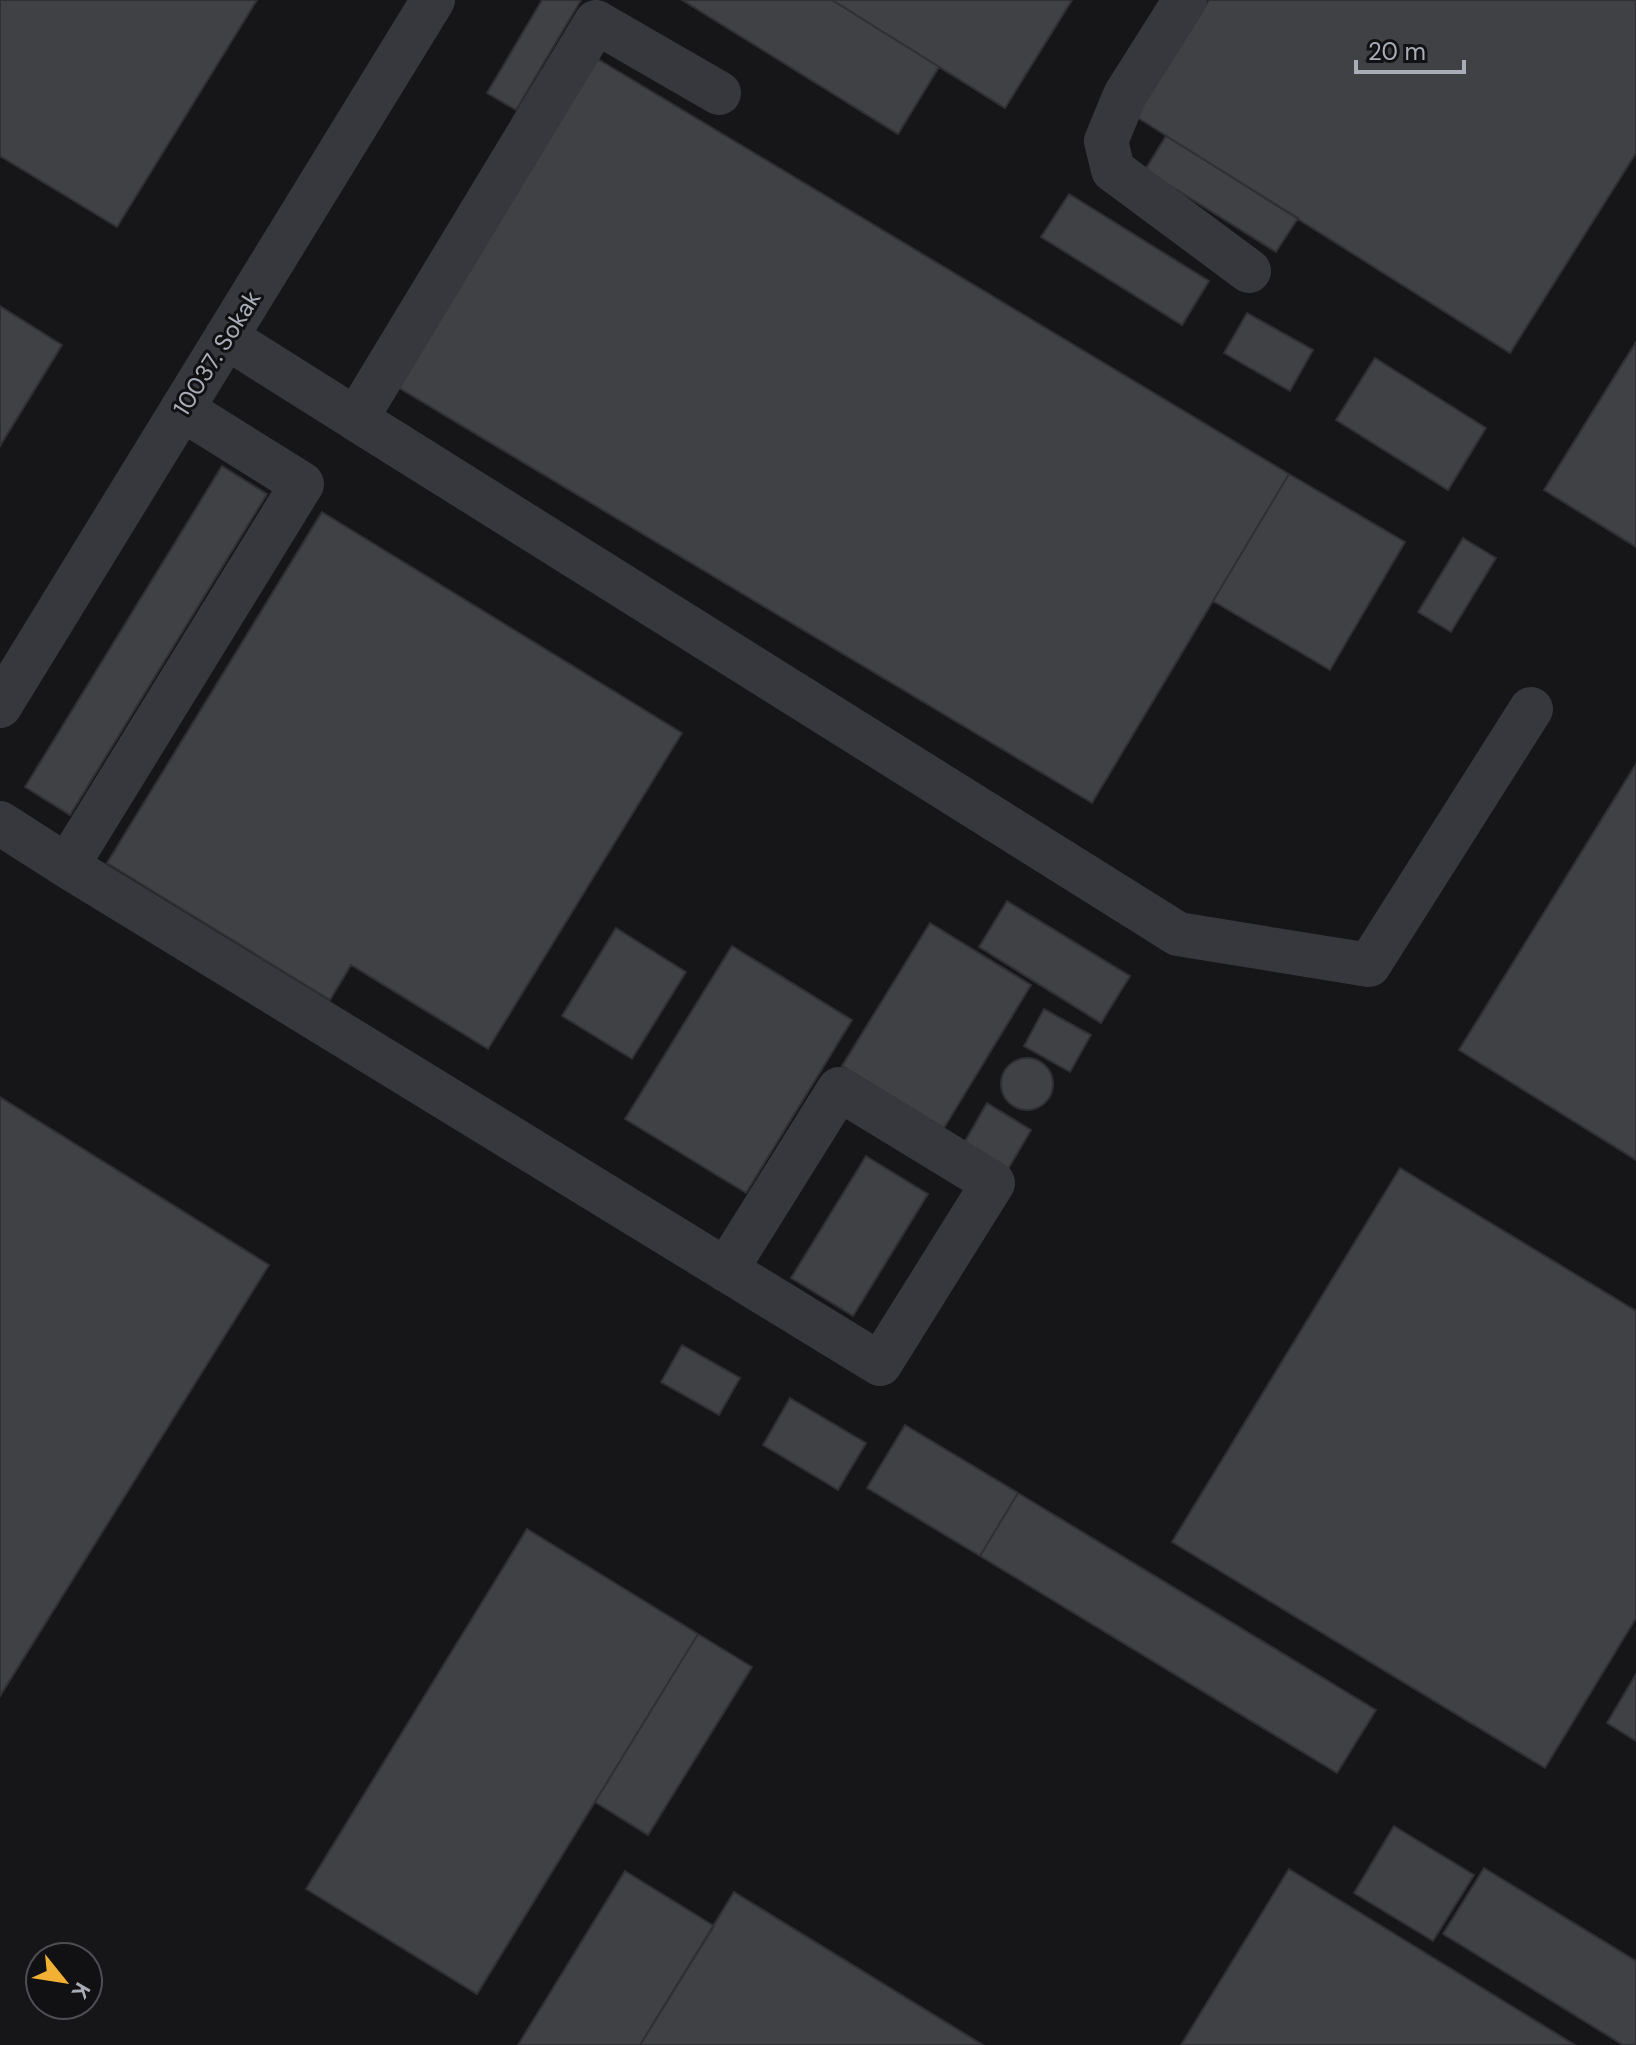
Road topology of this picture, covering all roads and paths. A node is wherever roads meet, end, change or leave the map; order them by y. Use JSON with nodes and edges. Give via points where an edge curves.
{"nodes":[{"id":1,"x":433,"y":0,"type":"edge"},
{"id":2,"x":1185,"y":0,"type":"edge"},
{"id":3,"x":719,"y":93,"type":"dead end"},
{"id":4,"x":1249,"y":271,"type":"dead end"},
{"id":5,"x":226,"y":337,"type":"junction"},
{"id":6,"x":182,"y":409,"type":"junction"},
{"id":7,"x":356,"y":419,"type":"junction"},
{"id":8,"x":0,"y":706,"type":"edge"},
{"id":9,"x":1531,"y":709,"type":"dead end"},
{"id":10,"x":0,"y":823,"type":"edge"},
{"id":11,"x":67,"y":866,"type":"junction"},
{"id":12,"x":726,"y":1270,"type":"junction"}],
"edges":[{"from":1,"to":5,"type":"street","name":"10037. Sokak"},
{"from":2,"to":4,"type":"street","via":[[1125,95],[1106,141],[1109,155],[1113,170]]},
{"from":3,"to":7,"type":"street","via":[[596,22]]},
{"from":5,"to":6,"type":"street","name":"10037. Sokak"},
{"from":5,"to":7,"type":"street"},
{"from":6,"to":8,"type":"street","name":"10037. Sokak"},
{"from":6,"to":11,"type":"street","via":[[302,484]]},
{"from":7,"to":9,"type":"street","via":[[1178,934],[1369,965]]},
{"from":10,"to":11,"type":"street"},
{"from":11,"to":12,"type":"street"},
{"from":12,"to":12,"type":"street","via":[[839,1089],[993,1183],[880,1364]]}]}
